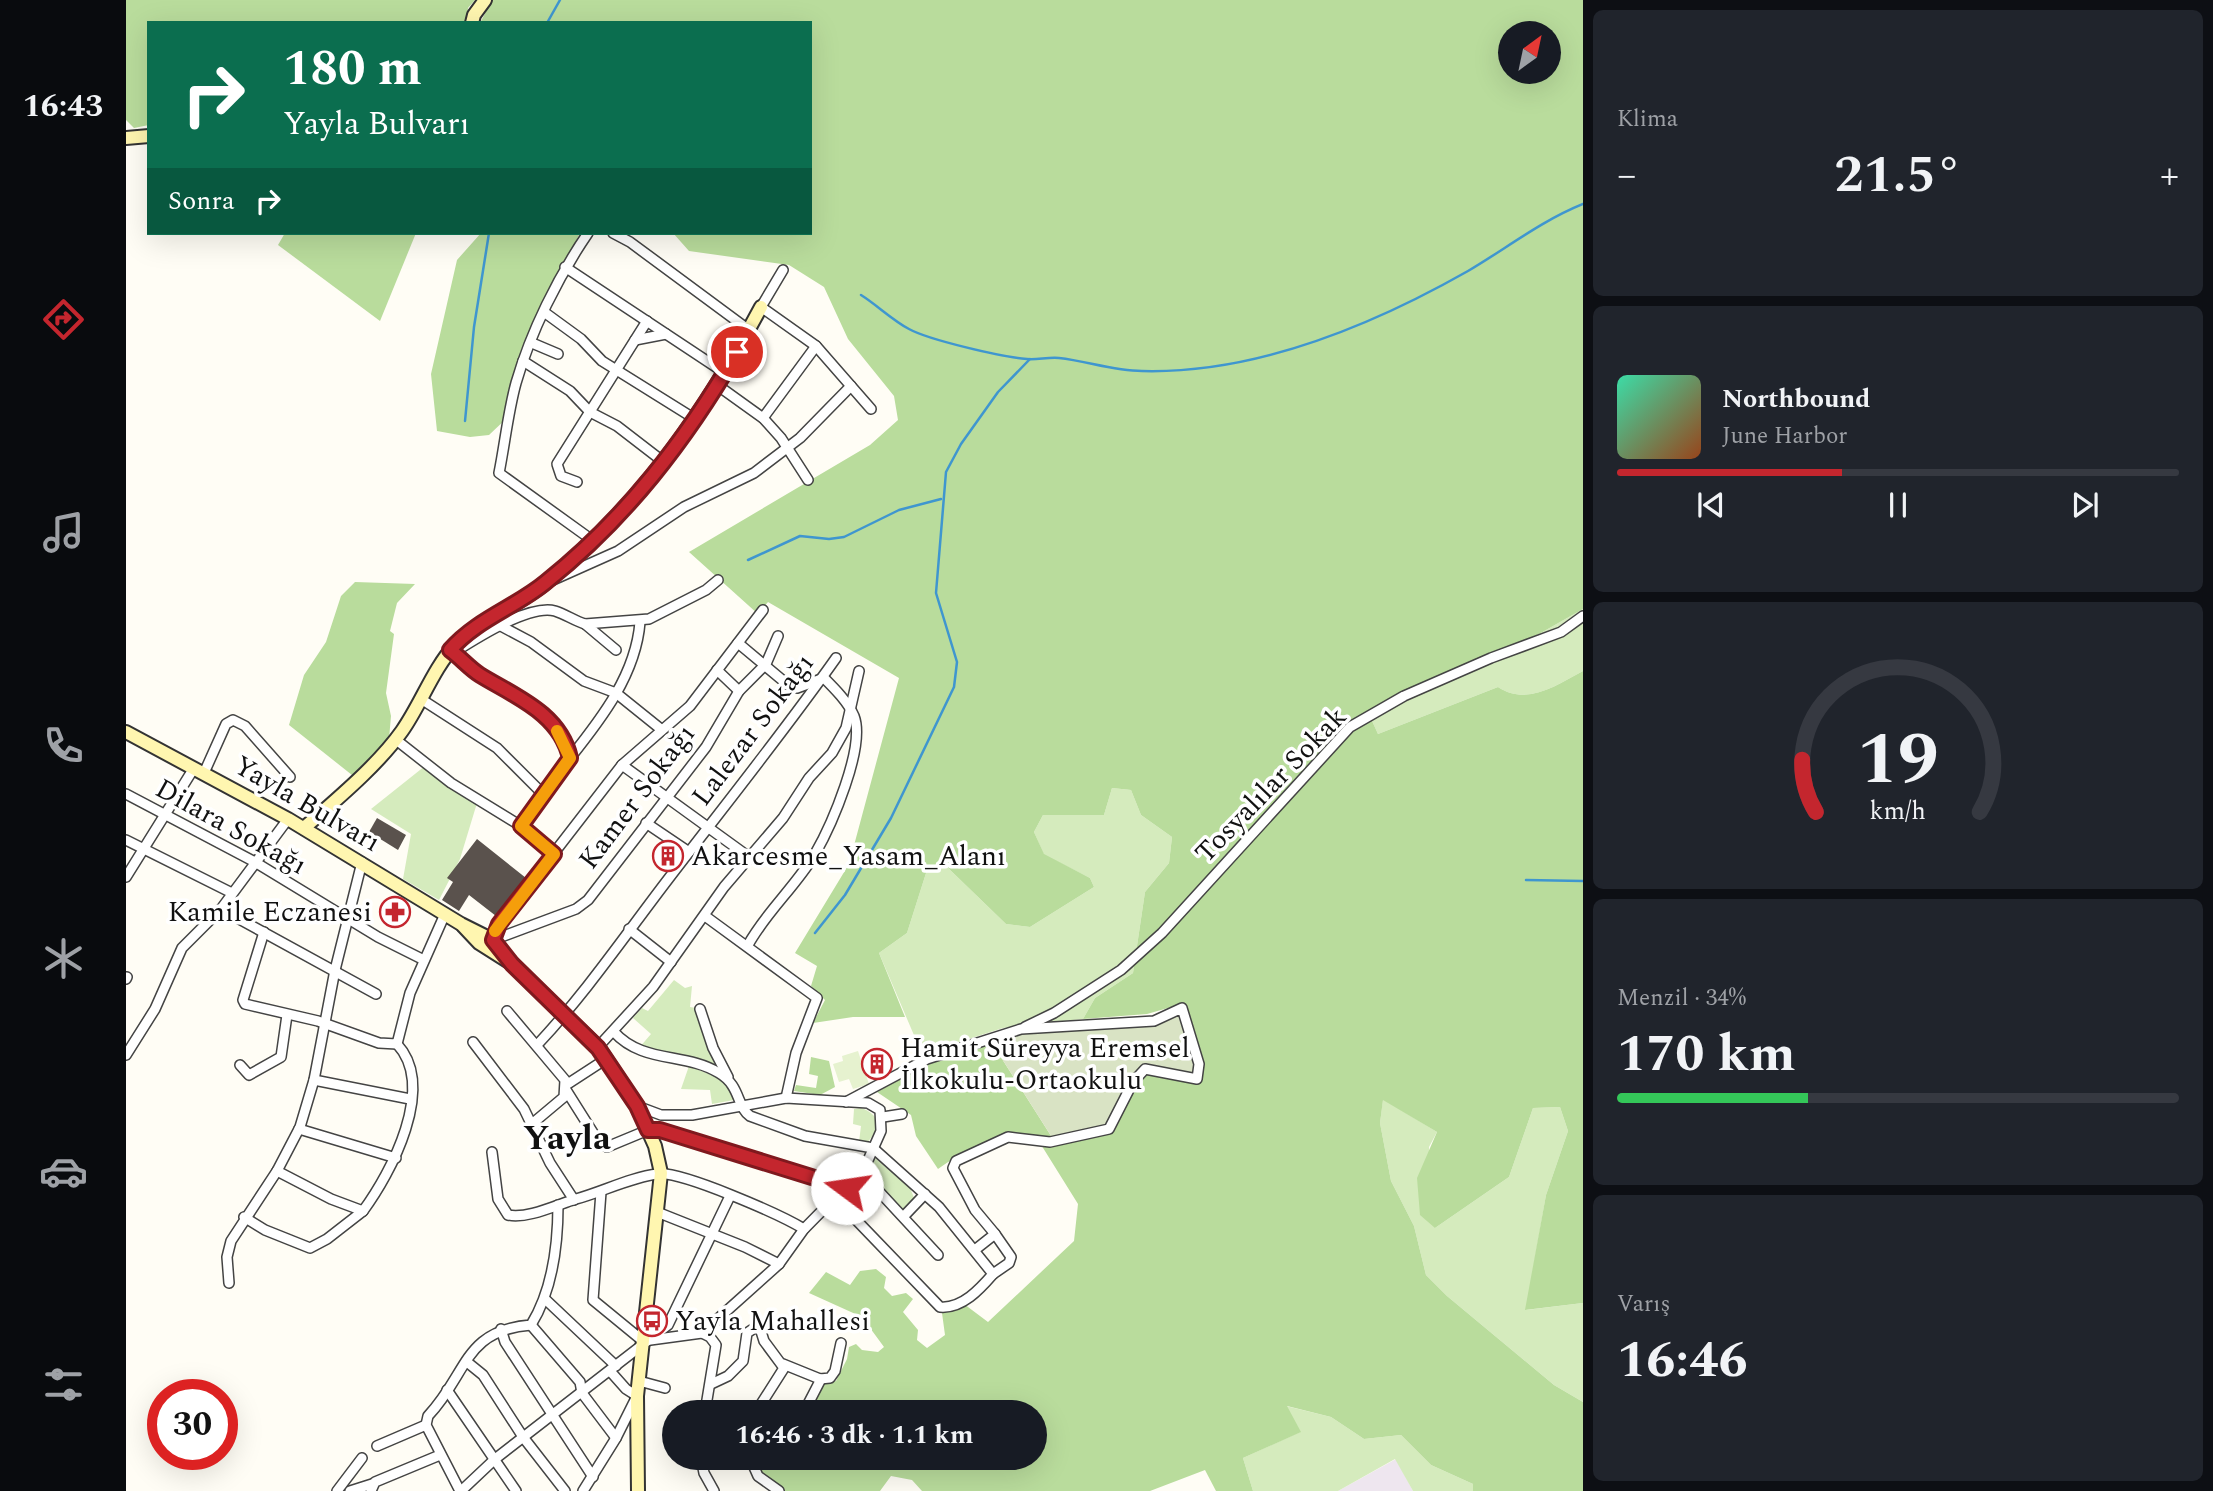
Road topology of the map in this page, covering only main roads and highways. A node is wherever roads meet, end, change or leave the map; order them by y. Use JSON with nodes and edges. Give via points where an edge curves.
{"nodes":[{"id":1,"x":485,"y":0,"type":"edge"},
{"id":2,"x":473,"y":21,"type":"edge"},
{"id":3,"x":147,"y":135,"type":"edge"},
{"id":4,"x":126,"y":138,"type":"edge"},
{"id":5,"x":761,"y":307,"type":"road end"},
{"id":6,"x":126,"y":732,"type":"edge"},
{"id":7,"x":304,"y":828,"type":"junction"},
{"id":8,"x":461,"y":924,"type":"junction"},
{"id":9,"x":512,"y":964,"type":"junction"},
{"id":10,"x":638,"y":1491,"type":"edge"}],
"edges":[{"from":1,"to":2,"type":"main road"},
{"from":3,"to":4,"type":"main road"},
{"from":5,"to":7,"type":"main road","via":[[695,419],[633,502],[545,584],[489,617],[452,652],[395,739]]},
{"from":6,"to":7,"type":"main road","name":"Yayla Bulvarı"},
{"from":7,"to":8,"type":"main road","name":"Yayla Bulvarı"},
{"from":8,"to":9,"type":"main road","name":"Yayla Bulvarı","via":[[479,943]]},
{"from":8,"to":9,"type":"main road","name":"Yayla Bulvarı","via":[[493,940]]},
{"from":9,"to":10,"type":"main road","name":"Yayla Bulvarı","via":[[606,1059],[637,1106],[661,1173],[637,1396]]}]}
